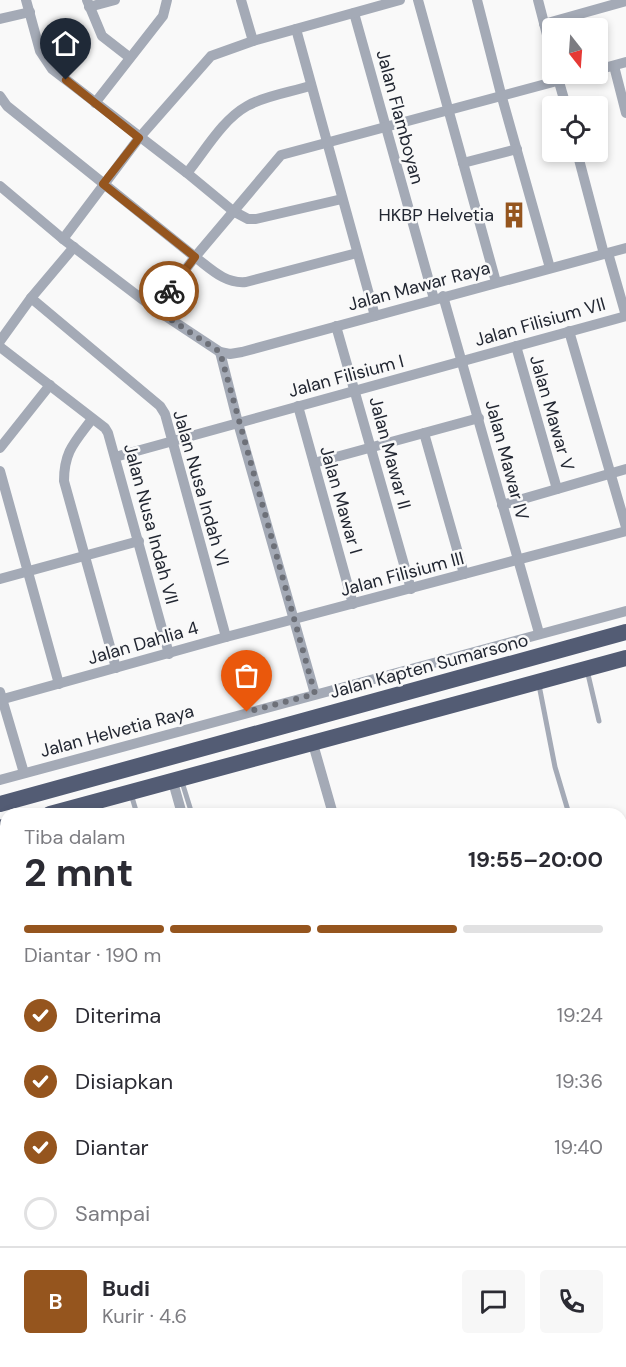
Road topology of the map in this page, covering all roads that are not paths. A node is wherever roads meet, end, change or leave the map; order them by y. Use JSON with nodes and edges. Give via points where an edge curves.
{"nodes":[{"id":1,"x":26,"y":0,"type":"edge"},
{"id":2,"x":116,"y":0,"type":"edge"},
{"id":3,"x":167,"y":0,"type":"edge"},
{"id":4,"x":241,"y":0,"type":"edge"},
{"id":5,"x":396,"y":0,"type":"edge"},
{"id":6,"x":418,"y":0,"type":"edge"},
{"id":7,"x":477,"y":0,"type":"edge"},
{"id":8,"x":538,"y":0,"type":"edge"},
{"id":9,"x":626,"y":1,"type":"edge"},
{"id":10,"x":88,"y":4,"type":"edge"},
{"id":11,"x":30,"y":12,"type":"junction"},
{"id":12,"x":354,"y":13,"type":"junction"},
{"id":13,"x":542,"y":18,"type":"edge"},
{"id":14,"x":565,"y":18,"type":"edge"},
{"id":15,"x":0,"y":19,"type":"edge"},
{"id":16,"x":296,"y":29,"type":"junction"},
{"id":17,"x":253,"y":41,"type":"junction"},
{"id":18,"x":129,"y":57,"type":"junction"},
{"id":19,"x":626,"y":62,"type":"edge"},
{"id":20,"x":614,"y":66,"type":"junction"},
{"id":21,"x":608,"y":67,"type":"edge"},
{"id":22,"x":542,"y":81,"type":"edge"},
{"id":23,"x":310,"y":86,"type":"junction"},
{"id":24,"x":501,"y":94,"type":"junction"},
{"id":25,"x":0,"y":96,"type":"edge"},
{"id":26,"x":95,"y":103,"type":"junction"},
{"id":27,"x":447,"y":109,"type":"junction"},
{"id":28,"x":626,"y":113,"type":"edge"},
{"id":29,"x":385,"y":127,"type":"junction"},
{"id":30,"x":139,"y":138,"type":"junction"},
{"id":31,"x":327,"y":143,"type":"junction"},
{"id":32,"x":517,"y":149,"type":"junction"},
{"id":33,"x":581,"y":162,"type":"edge"},
{"id":34,"x":463,"y":163,"type":"junction"},
{"id":35,"x":187,"y":173,"type":"junction"},
{"id":36,"x":103,"y":184,"type":"junction"},
{"id":37,"x":0,"y":186,"type":"edge"},
{"id":38,"x":342,"y":199,"type":"junction"},
{"id":39,"x":232,"y":211,"type":"junction"},
{"id":40,"x":63,"y":239,"type":"junction"},
{"id":41,"x":74,"y":247,"type":"junction"},
{"id":42,"x":626,"y":248,"type":"edge"},
{"id":43,"x":357,"y":253,"type":"junction"},
{"id":44,"x":606,"y":253,"type":"junction"},
{"id":45,"x":195,"y":257,"type":"junction"},
{"id":46,"x":550,"y":267,"type":"junction"},
{"id":47,"x":496,"y":282,"type":"junction"},
{"id":48,"x":31,"y":298,"type":"junction"},
{"id":49,"x":438,"y":298,"type":"junction"},
{"id":50,"x":155,"y":309,"type":"junction"},
{"id":51,"x":375,"y":316,"type":"junction"},
{"id":52,"x":626,"y":316,"type":"edge"},
{"id":53,"x":336,"y":326,"type":"junction"},
{"id":54,"x":569,"y":331,"type":"junction"},
{"id":55,"x":0,"y":342,"type":"edge"},
{"id":56,"x":516,"y":346,"type":"junction"},
{"id":57,"x":0,"y":347,"type":"edge"},
{"id":58,"x":220,"y":352,"type":"junction"},
{"id":59,"x":462,"y":361,"type":"junction"},
{"id":60,"x":50,"y":386,"type":"junction"},
{"id":61,"x":355,"y":390,"type":"junction"},
{"id":62,"x":298,"y":406,"type":"junction"},
{"id":63,"x":92,"y":418,"type":"junction"},
{"id":64,"x":478,"y":418,"type":"junction"},
{"id":65,"x":238,"y":423,"type":"junction"},
{"id":66,"x":424,"y":433,"type":"junction"},
{"id":67,"x":172,"y":441,"type":"junction"},
{"id":68,"x":0,"y":448,"type":"edge"},
{"id":69,"x":370,"y":448,"type":"junction"},
{"id":70,"x":114,"y":457,"type":"junction"},
{"id":71,"x":314,"y":463,"type":"junction"},
{"id":72,"x":626,"y":469,"type":"edge"},
{"id":73,"x":0,"y":471,"type":"edge"},
{"id":74,"x":610,"y":474,"type":"junction"},
{"id":75,"x":557,"y":489,"type":"junction"},
{"id":76,"x":502,"y":505,"type":"junction"},
{"id":77,"x":626,"y":529,"type":"edge"},
{"id":78,"x":139,"y":541,"type":"junction"},
{"id":79,"x":86,"y":555,"type":"junction"},
{"id":80,"x":518,"y":560,"type":"junction"},
{"id":81,"x":28,"y":571,"type":"junction"},
{"id":82,"x":464,"y":574,"type":"junction"},
{"id":83,"x":0,"y":579,"type":"edge"},
{"id":84,"x":411,"y":589,"type":"junction"},
{"id":85,"x":353,"y":604,"type":"junction"},
{"id":86,"x":626,"y":611,"type":"edge"},
{"id":87,"x":294,"y":620,"type":"junction"},
{"id":88,"x":626,"y":632,"type":"edge"},
{"id":89,"x":539,"y":633,"type":"junction"},
{"id":90,"x":226,"y":637,"type":"junction"},
{"id":91,"x":169,"y":654,"type":"junction"},
{"id":92,"x":626,"y":658,"type":"edge"},
{"id":93,"x":116,"y":668,"type":"junction"},
{"id":94,"x":586,"y":669,"type":"junction"},
{"id":95,"x":538,"y":682,"type":"junction"},
{"id":96,"x":59,"y":684,"type":"junction"},
{"id":97,"x":424,"y":687,"type":"junction"},
{"id":98,"x":315,"y":694,"type":"junction"},
{"id":99,"x":1,"y":697,"type":"edge"},
{"id":100,"x":431,"y":711,"type":"junction"},
{"id":101,"x":599,"y":721,"type":"dead end"},
{"id":102,"x":314,"y":748,"type":"junction"},
{"id":103,"x":24,"y":773,"type":"junction"},
{"id":104,"x":0,"y":780,"type":"edge"},
{"id":105,"x":178,"y":780,"type":"junction"},
{"id":106,"x":130,"y":793,"type":"junction"},
{"id":107,"x":0,"y":804,"type":"edge"},
{"id":108,"x":84,"y":808,"type":"edge"},
{"id":109,"x":135,"y":808,"type":"edge"},
{"id":110,"x":181,"y":808,"type":"edge"},
{"id":111,"x":190,"y":808,"type":"edge"},
{"id":112,"x":331,"y":808,"type":"edge"},
{"id":113,"x":567,"y":808,"type":"edge"}],
"edges":[{"from":1,"to":11,"type":"street"},
{"from":2,"to":10,"type":"street"},
{"from":3,"to":18,"type":"street","via":[[163,16]]},
{"from":4,"to":17,"type":"street"},
{"from":5,"to":12,"type":"street"},
{"from":6,"to":27,"type":"street"},
{"from":7,"to":24,"type":"street"},
{"from":8,"to":13,"type":"street"},
{"from":9,"to":14,"type":"street"},
{"from":10,"to":18,"type":"street","via":[[102,36]]},
{"from":11,"to":15,"type":"street"},
{"from":11,"to":26,"type":"street","via":[[40,51],[52,69]]},
{"from":12,"to":16,"type":"street"},
{"from":12,"to":29,"type":"street","name":"Jalan Flamboyan"},
{"from":16,"to":17,"type":"street"},
{"from":16,"to":23,"type":"street"},
{"from":17,"to":30,"type":"street","via":[[211,56]]},
{"from":18,"to":26,"type":"street"},
{"from":19,"to":20,"type":"street"},
{"from":20,"to":21,"type":"street"},
{"from":20,"to":28,"type":"street"},
{"from":22,"to":24,"type":"street"},
{"from":23,"to":31,"type":"street"},
{"from":23,"to":35,"type":"street","via":[[238,111]]},
{"from":24,"to":27,"type":"street"},
{"from":24,"to":32,"type":"street"},
{"from":25,"to":36,"type":"street","via":[[7,106]]},
{"from":26,"to":30,"type":"street"},
{"from":27,"to":29,"type":"street"},
{"from":27,"to":34,"type":"street"},
{"from":29,"to":31,"type":"street"},
{"from":29,"to":49,"type":"street","name":"Jalan Flamboyan"},
{"from":30,"to":35,"type":"street"},
{"from":30,"to":36,"type":"street"},
{"from":31,"to":38,"type":"street"},
{"from":31,"to":39,"type":"street","via":[[280,155]]},
{"from":32,"to":34,"type":"street"},
{"from":32,"to":46,"type":"street"},
{"from":33,"to":44,"type":"street"},
{"from":34,"to":47,"type":"street"},
{"from":35,"to":39,"type":"street"},
{"from":36,"to":40,"type":"street"},
{"from":36,"to":45,"type":"street"},
{"from":37,"to":40,"type":"street"},
{"from":38,"to":39,"type":"street","via":[[252,220]]},
{"from":38,"to":43,"type":"street"},
{"from":39,"to":45,"type":"street"},
{"from":40,"to":41,"type":"street"},
{"from":41,"to":48,"type":"street"},
{"from":41,"to":50,"type":"street"},
{"from":42,"to":44,"type":"street","name":"Jalan Mawar Raya"},
{"from":43,"to":45,"type":"street","via":[[235,284]]},
{"from":43,"to":51,"type":"street"},
{"from":44,"to":46,"type":"street","name":"Jalan Mawar Raya"},
{"from":44,"to":52,"type":"street"},
{"from":45,"to":50,"type":"street"},
{"from":46,"to":47,"type":"street","name":"Jalan Mawar Raya"},
{"from":47,"to":49,"type":"street","name":"Jalan Mawar Raya"},
{"from":48,"to":55,"type":"street"},
{"from":48,"to":67,"type":"street","name":"Jalan Nusa Indah VI","via":[[154,399],[165,414]]},
{"from":49,"to":51,"type":"street","name":"Jalan Mawar Raya"},
{"from":49,"to":59,"type":"street","name":"Jalan Mawar IV"},
{"from":50,"to":58,"type":"street"},
{"from":51,"to":53,"type":"street","name":"Jalan Mawar Raya"},
{"from":52,"to":54,"type":"street","name":"Jalan Filisium VII"},
{"from":53,"to":58,"type":"street","name":"Jalan Mawar Raya","via":[[242,352]]},
{"from":53,"to":61,"type":"street","name":"Jalan Mawar II"},
{"from":54,"to":56,"type":"street","name":"Jalan Filisium VII"},
{"from":54,"to":74,"type":"street"},
{"from":56,"to":59,"type":"street","name":"Jalan Filisium VII"},
{"from":56,"to":75,"type":"street","name":"Jalan Mawar V"},
{"from":57,"to":60,"type":"street","name":"Jalan Nusa Indah VII"},
{"from":58,"to":65,"type":"street"},
{"from":59,"to":61,"type":"street","name":"Jalan Filisium I"},
{"from":59,"to":64,"type":"street","name":"Jalan Mawar IV"},
{"from":60,"to":63,"type":"street","name":"Jalan Nusa Indah VII"},
{"from":60,"to":68,"type":"street"},
{"from":61,"to":62,"type":"street","name":"Jalan Filisium I"},
{"from":61,"to":69,"type":"street","name":"Jalan Mawar II"},
{"from":62,"to":65,"type":"street","name":"Jalan Filisium I"},
{"from":62,"to":71,"type":"street","name":"Jalan Mawar I"},
{"from":63,"to":70,"type":"street","name":"Jalan Nusa Indah VII","via":[[108,433]]},
{"from":63,"to":79,"type":"street","via":[[67,453],[64,466],[64,481]]},
{"from":64,"to":66,"type":"street"},
{"from":64,"to":76,"type":"street","name":"Jalan Mawar IV"},
{"from":65,"to":67,"type":"street","name":"Jalan Filisium I"},
{"from":65,"to":87,"type":"street"},
{"from":66,"to":69,"type":"street"},
{"from":66,"to":82,"type":"street"},
{"from":67,"to":70,"type":"street","name":"Jalan Filisium I"},
{"from":67,"to":90,"type":"street","name":"Jalan Nusa Indah VI"},
{"from":69,"to":71,"type":"street"},
{"from":69,"to":84,"type":"street","name":"Jalan Mawar II"},
{"from":70,"to":78,"type":"street","name":"Jalan Nusa Indah VII"},
{"from":71,"to":85,"type":"street","name":"Jalan Mawar I"},
{"from":72,"to":74,"type":"street"},
{"from":73,"to":81,"type":"street"},
{"from":74,"to":75,"type":"street"},
{"from":74,"to":77,"type":"street"},
{"from":75,"to":76,"type":"street"},
{"from":76,"to":80,"type":"street","name":"Jalan Mawar IV"},
{"from":77,"to":80,"type":"street","name":"Jalan Filisium III"},
{"from":78,"to":79,"type":"street"},
{"from":78,"to":91,"type":"street","name":"Jalan Nusa Indah VII"},
{"from":79,"to":81,"type":"street"},
{"from":79,"to":93,"type":"street"},
{"from":80,"to":82,"type":"street","name":"Jalan Filisium III"},
{"from":80,"to":89,"type":"street","name":"Jalan Mawar IV"},
{"from":81,"to":83,"type":"street"},
{"from":81,"to":96,"type":"street"},
{"from":82,"to":84,"type":"street","name":"Jalan Filisium III"},
{"from":84,"to":85,"type":"street","name":"Jalan Filisium III"},
{"from":85,"to":87,"type":"street","name":"Jalan Filisium III"},
{"from":86,"to":89,"type":"street","name":"Jalan Helvetia Raya"},
{"from":87,"to":90,"type":"street","name":"Jalan Dahlia 4"},
{"from":87,"to":98,"type":"street"},
{"from":88,"to":97,"type":"highway","name":"Jalan Kapten Sumarsono"},
{"from":89,"to":98,"type":"street","name":"Jalan Helvetia Raya"},
{"from":90,"to":91,"type":"street","name":"Jalan Dahlia 4"},
{"from":91,"to":93,"type":"street","name":"Jalan Dahlia 4"},
{"from":92,"to":94,"type":"highway"},
{"from":93,"to":96,"type":"street","name":"Jalan Dahlia 4"},
{"from":94,"to":95,"type":"highway"},
{"from":94,"to":101,"type":"lane"},
{"from":95,"to":100,"type":"highway"},
{"from":95,"to":113,"type":"lane"},
{"from":96,"to":99,"type":"street","name":"Jalan Dahlia 4"},
{"from":97,"to":100,"type":"highway"},
{"from":97,"to":107,"type":"highway","name":"Jalan Kapten Sumarsono"},
{"from":98,"to":103,"type":"street","name":"Jalan Helvetia Raya"},
{"from":99,"to":103,"type":"street"},
{"from":100,"to":102,"type":"highway"},
{"from":102,"to":105,"type":"highway"},
{"from":102,"to":112,"type":"street"},
{"from":103,"to":104,"type":"street","name":"Jalan Helvetia Raya"},
{"from":105,"to":106,"type":"highway"},
{"from":105,"to":110,"type":"street"},
{"from":105,"to":111,"type":"lane"},
{"from":106,"to":108,"type":"highway"},
{"from":106,"to":109,"type":"lane"}]}
